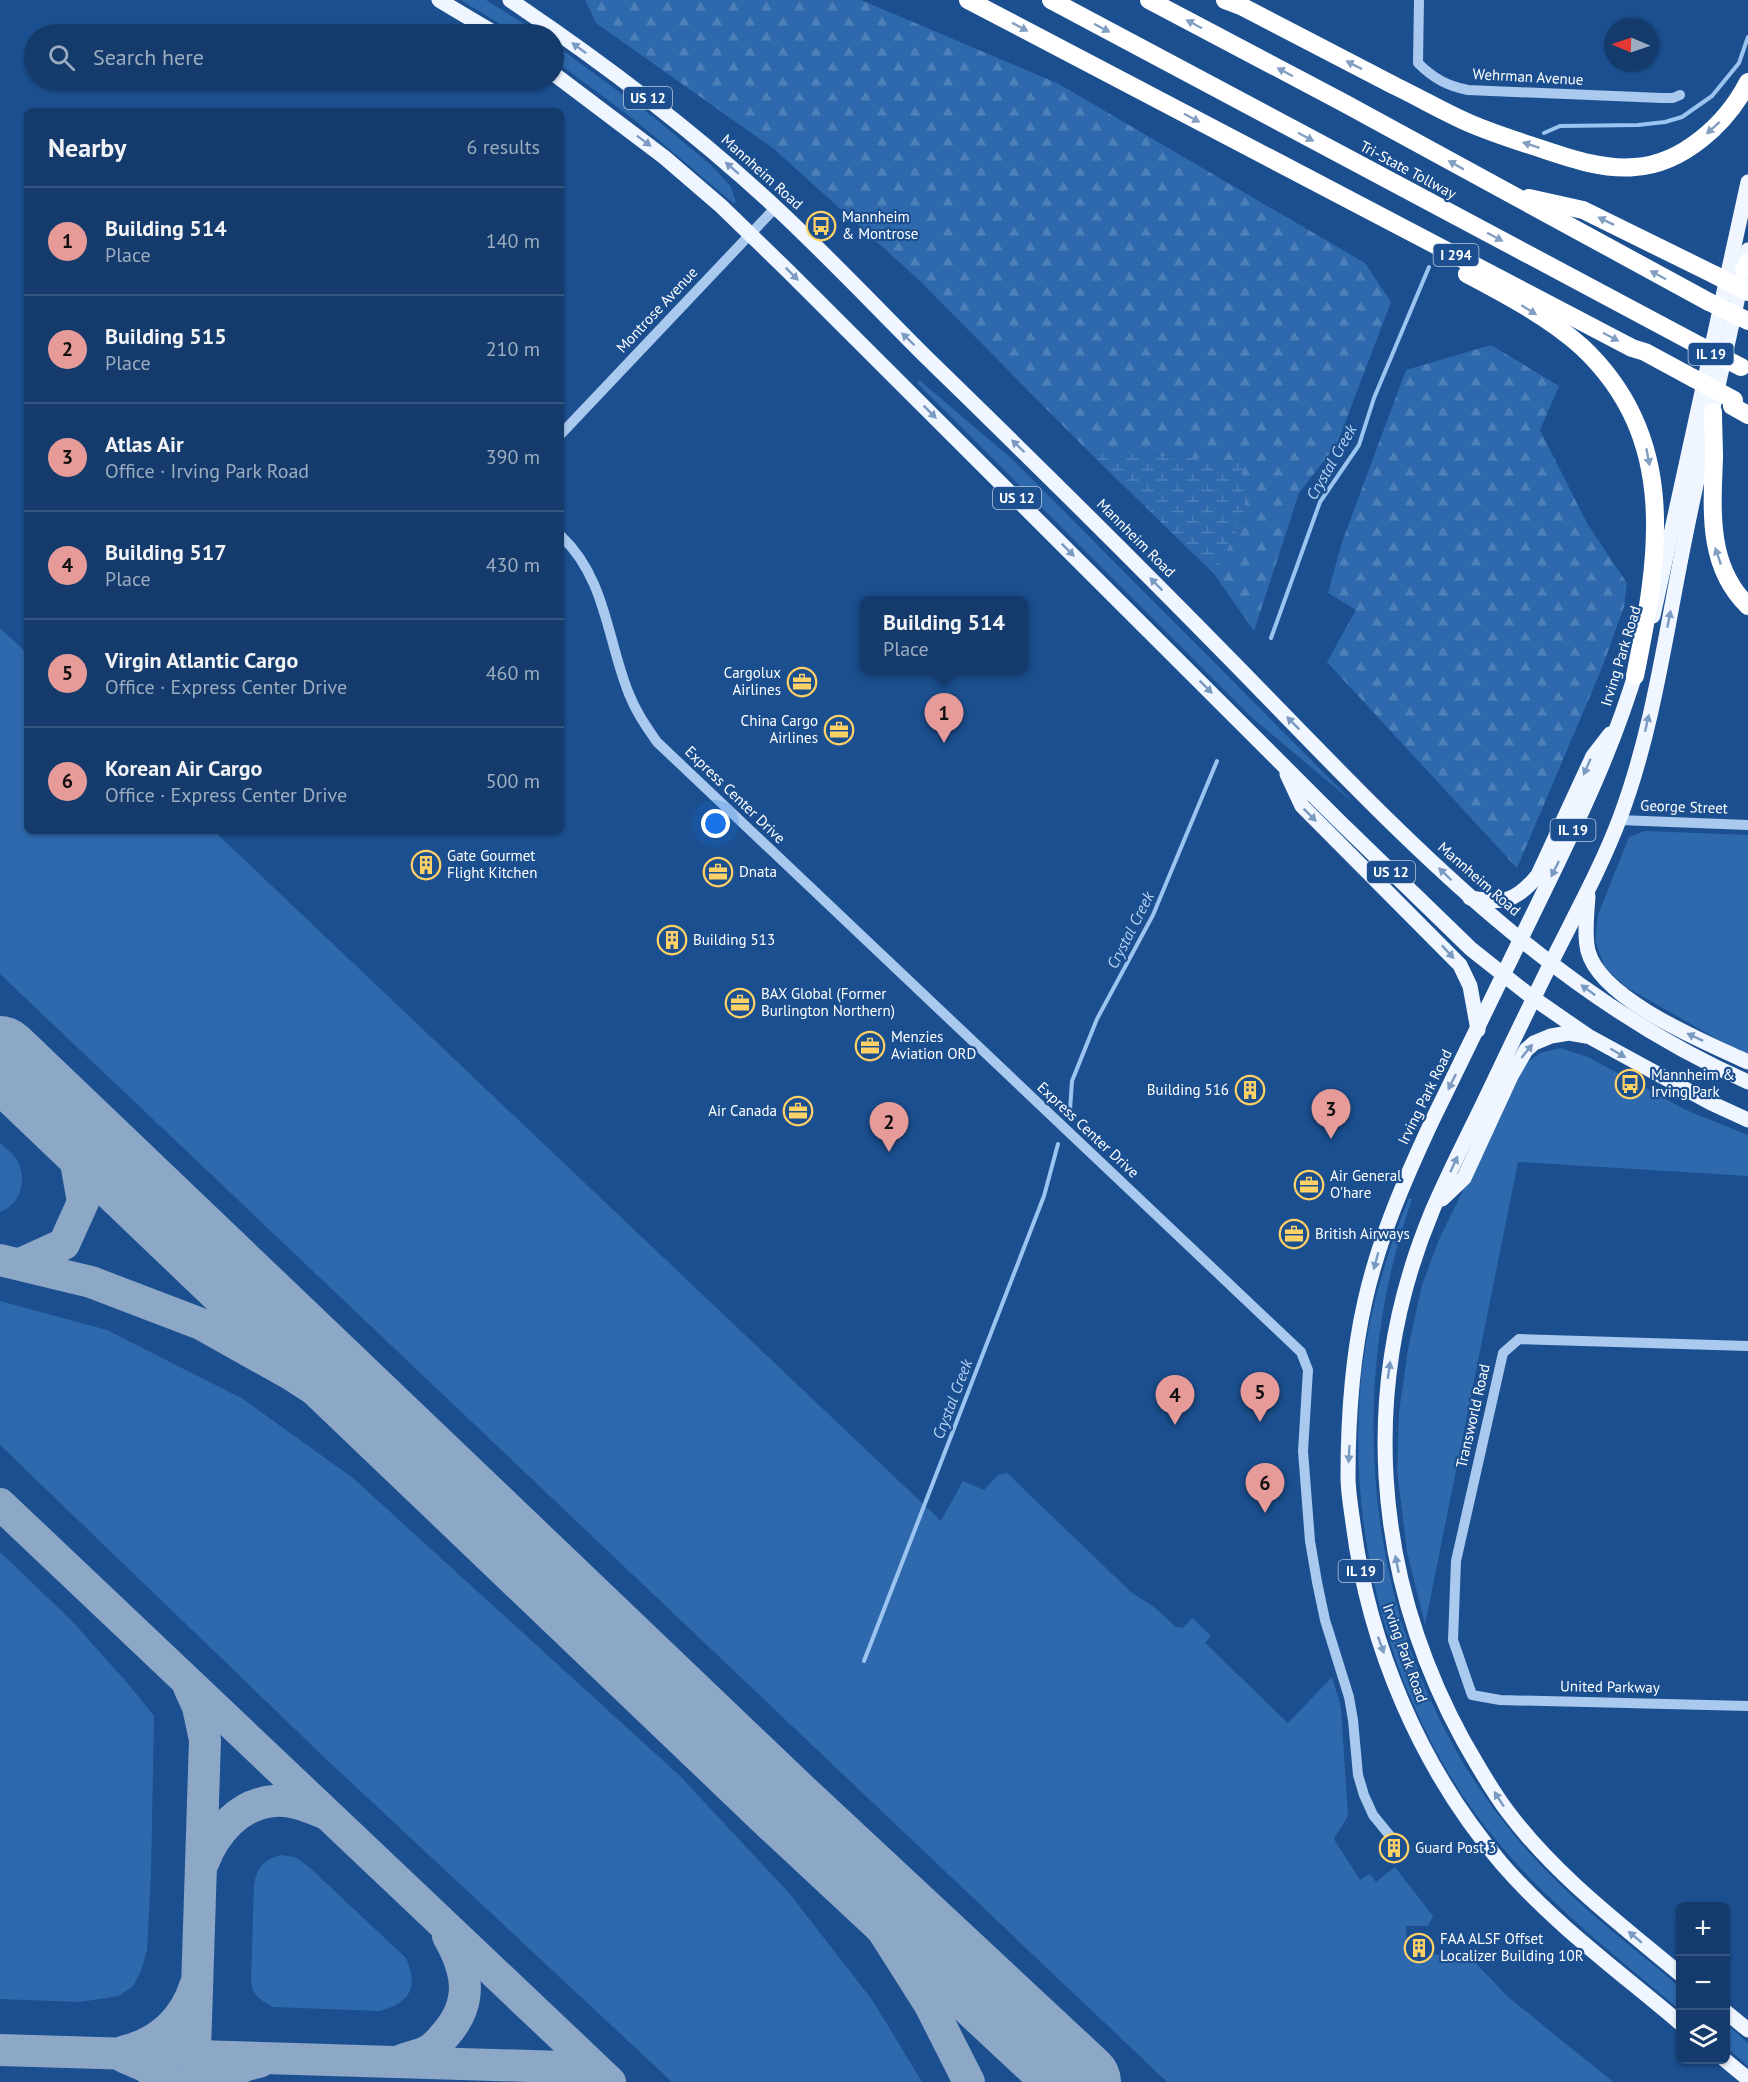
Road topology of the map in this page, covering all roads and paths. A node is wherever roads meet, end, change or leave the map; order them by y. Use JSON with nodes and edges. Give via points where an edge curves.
{"nodes":[{"id":1,"x":439,"y":0,"type":"edge"},
{"id":2,"x":510,"y":0,"type":"edge"},
{"id":3,"x":968,"y":0,"type":"edge"},
{"id":4,"x":1051,"y":0,"type":"edge"},
{"id":5,"x":1149,"y":0,"type":"edge"},
{"id":6,"x":1225,"y":0,"type":"edge"},
{"id":7,"x":1419,"y":0,"type":"edge"},
{"id":8,"x":479,"y":24,"type":"edge"},
{"id":9,"x":544,"y":24,"type":"edge"},
{"id":10,"x":564,"y":38,"type":"edge"},
{"id":11,"x":564,"y":82,"type":"edge"},
{"id":12,"x":1748,"y":82,"type":"edge"},
{"id":13,"x":1680,"y":95,"type":"dead end"},
{"id":14,"x":1279,"y":165,"type":"junction"},
{"id":15,"x":1748,"y":182,"type":"edge"},
{"id":16,"x":1507,"y":193,"type":"junction"},
{"id":17,"x":776,"y":207,"type":"junction"},
{"id":18,"x":750,"y":233,"type":"junction"},
{"id":19,"x":1748,"y":250,"type":"edge"},
{"id":20,"x":1746,"y":266,"type":"edge"},
{"id":21,"x":1748,"y":292,"type":"edge"},
{"id":22,"x":1748,"y":321,"type":"edge"},
{"id":23,"x":1744,"y":369,"type":"edge"},
{"id":24,"x":1740,"y":407,"type":"edge"},
{"id":25,"x":1713,"y":412,"type":"junction"},
{"id":26,"x":564,"y":431,"type":"edge"},
{"id":27,"x":564,"y":539,"type":"edge"},
{"id":28,"x":1748,"y":606,"type":"edge"},
{"id":29,"x":1635,"y":676,"type":"junction"},
{"id":30,"x":1621,"y":720,"type":"junction"},
{"id":31,"x":1283,"y":764,"type":"junction"},
{"id":32,"x":1620,"y":820,"type":"junction"},
{"id":33,"x":1748,"y":825,"type":"edge"},
{"id":34,"x":1589,"y":889,"type":"junction"},
{"id":35,"x":1469,"y":898,"type":"junction"},
{"id":36,"x":1521,"y":939,"type":"junction"},
{"id":37,"x":1551,"y":963,"type":"junction"},
{"id":38,"x":1504,"y":976,"type":"junction"},
{"id":39,"x":1533,"y":999,"type":"junction"},
{"id":40,"x":1478,"y":1029,"type":"junction"},
{"id":41,"x":1587,"y":1036,"type":"junction"},
{"id":42,"x":1748,"y":1062,"type":"edge"},
{"id":43,"x":1748,"y":1082,"type":"edge"},
{"id":44,"x":1748,"y":1120,"type":"edge"},
{"id":45,"x":1434,"y":1208,"type":"junction"},
{"id":46,"x":1748,"y":1346,"type":"edge"},
{"id":47,"x":1472,"y":1695,"type":"joint"},
{"id":48,"x":1748,"y":1706,"type":"edge"},
{"id":49,"x":1391,"y":1837,"type":"dead end"},
{"id":50,"x":1676,"y":1971,"type":"edge"},
{"id":51,"x":1730,"y":2016,"type":"edge"},
{"id":52,"x":1676,"y":2020,"type":"edge"},
{"id":53,"x":1748,"y":2030,"type":"edge"},
{"id":54,"x":1730,"y":2064,"type":"edge"},
{"id":55,"x":1748,"y":2079,"type":"edge"}],
"edges":[{"from":1,"to":8,"type":"main road"},
{"from":9,"to":2,"type":"main road","name":"Mannheim Road","number":"US 12","one_way":true},
{"from":3,"to":14,"type":"highway","number":"I 294","one_way":true},
{"from":4,"to":23,"type":"highway","name":"Tri-State Tollway","number":"I 294","one_way":true,"bridge":true},
{"from":16,"to":5,"type":"highway","name":"Tri-State Tollway","one_way":true},
{"from":12,"to":6,"type":"highway","one_way":true,"via":[[1725,117],[1682,151],[1634,167],[1584,162],[1467,122]]},
{"from":7,"to":13,"type":"street","name":"Wehrman Avenue","via":[[1418,63],[1442,82],[1468,90],[1662,98]]},
{"from":17,"to":10,"type":"main road","name":"Mannheim Road","number":"US 12","one_way":true,"via":[[647,97]]},
{"from":11,"to":18,"type":"main road","number":"US 12","one_way":true,"via":[[664,157]]},
{"from":14,"to":24,"type":"highway","number":"I 294","one_way":true,"bridge":true,"via":[[1646,352]]},
{"from":14,"to":29,"type":"highway","one_way":true,"via":[[1304,185],[1558,328],[1608,376],[1628,406],[1645,444],[1655,496],[1654,560]]},
{"from":15,"to":29,"type":"main road","name":"Irving Park Road","number":"IL 19","via":[[1658,598]]},
{"from":21,"to":16,"type":"highway","one_way":true,"bridge":true,"via":[[1583,210]]},
{"from":22,"to":16,"type":"highway","name":"Tri-State Tollway","one_way":true,"bridge":true},
{"from":17,"to":18,"type":"street","name":"Montrose Avenue"},
{"from":35,"to":17,"type":"main road","name":"Mannheim Road","number":"US 12","one_way":true},
{"from":18,"to":26,"type":"street","name":"Montrose Avenue"},
{"from":18,"to":31,"type":"main road","number":"US 12","one_way":true},
{"from":19,"to":20,"type":"main road","name":"Irving Park Road","number":"IL 19"},
{"from":20,"to":25,"type":"main road","name":"Irving Park Road","number":"IL 19"},
{"from":28,"to":25,"type":"highway","one_way":true,"via":[[1720,564],[1714,544]]},
{"from":32,"to":25,"type":"main road","name":"Irving Park Road","number":"IL 19","one_way":true,"via":[[1640,758]]},
{"from":27,"to":49,"type":"street","name":"Express Center Drive","via":[[586,565],[597,588],[629,694],[657,741],[1300,1352],[1308,1370],[1303,1452],[1317,1582],[1349,1697],[1358,1775],[1373,1815]]},
{"from":29,"to":30,"type":"main road","name":"Irving Park Road","number":"IL 19"},
{"from":30,"to":35,"type":"main road","one_way":true,"via":[[1593,756],[1538,875],[1528,887],[1503,901]]},
{"from":30,"to":36,"type":"main road","name":"Irving Park Road","number":"IL 19","one_way":true},
{"from":31,"to":38,"type":"main road","number":"US 12","via":[[1427,907]]},
{"from":31,"to":40,"type":"main road","one_way":true,"via":[[1302,806],[1460,965],[1470,986]]},
{"from":32,"to":33,"type":"street","name":"George Street"},
{"from":32,"to":34,"type":"main road","name":"Irving Park Road","number":"IL 19"},
{"from":34,"to":37,"type":"main road","name":"Irving Park Road","number":"IL 19"},
{"from":42,"to":34,"type":"main road","one_way":true,"via":[[1687,1034],[1608,983],[1588,951]]},
{"from":35,"to":36,"type":"main road","name":"Mannheim Road","number":"US 12"},
{"from":36,"to":37,"type":"main road","name":"Mannheim Road","number":"US 12"},
{"from":36,"to":38,"type":"main road","name":"Irving Park Road","number":"IL 19"},
{"from":37,"to":39,"type":"main road","name":"Irving Park Road","number":"IL 19"},
{"from":43,"to":37,"type":"main road","name":"Mannheim Road","number":"US 12","one_way":true,"via":[[1664,1040]]},
{"from":38,"to":39,"type":"main road","number":"US 12"},
{"from":38,"to":40,"type":"main road","name":"Irving Park Road","number":"IL 19"},
{"from":39,"to":41,"type":"main road","number":"US 12"},
{"from":45,"to":39,"type":"main road","name":"Irving Park Road","number":"IL 19","one_way":true},
{"from":40,"to":52,"type":"main road","name":"Irving Park Road","number":"IL 19","one_way":true,"via":[[1399,1196],[1365,1298],[1352,1393],[1348,1479],[1362,1581],[1374,1628],[1412,1724],[1472,1825],[1530,1893]]},
{"from":41,"to":44,"type":"main road","number":"US 12","one_way":true},
{"from":45,"to":41,"type":"main road","one_way":true,"via":[[1464,1178],[1526,1050],[1551,1036]]},
{"from":50,"to":45,"type":"main road","name":"Irving Park Road","number":"IL 19","one_way":true,"via":[[1573,1883],[1508,1813],[1443,1704],[1418,1639],[1393,1544],[1384,1438],[1393,1338],[1404,1288]]},
{"from":46,"to":47,"type":"street","name":"Transworld Road","via":[[1519,1339],[1503,1353],[1456,1561],[1453,1640]]},
{"from":47,"to":48,"type":"street","name":"United Parkway","via":[[1500,1700]]},
{"from":51,"to":53,"type":"main road"},
{"from":54,"to":55,"type":"main road"}]}
